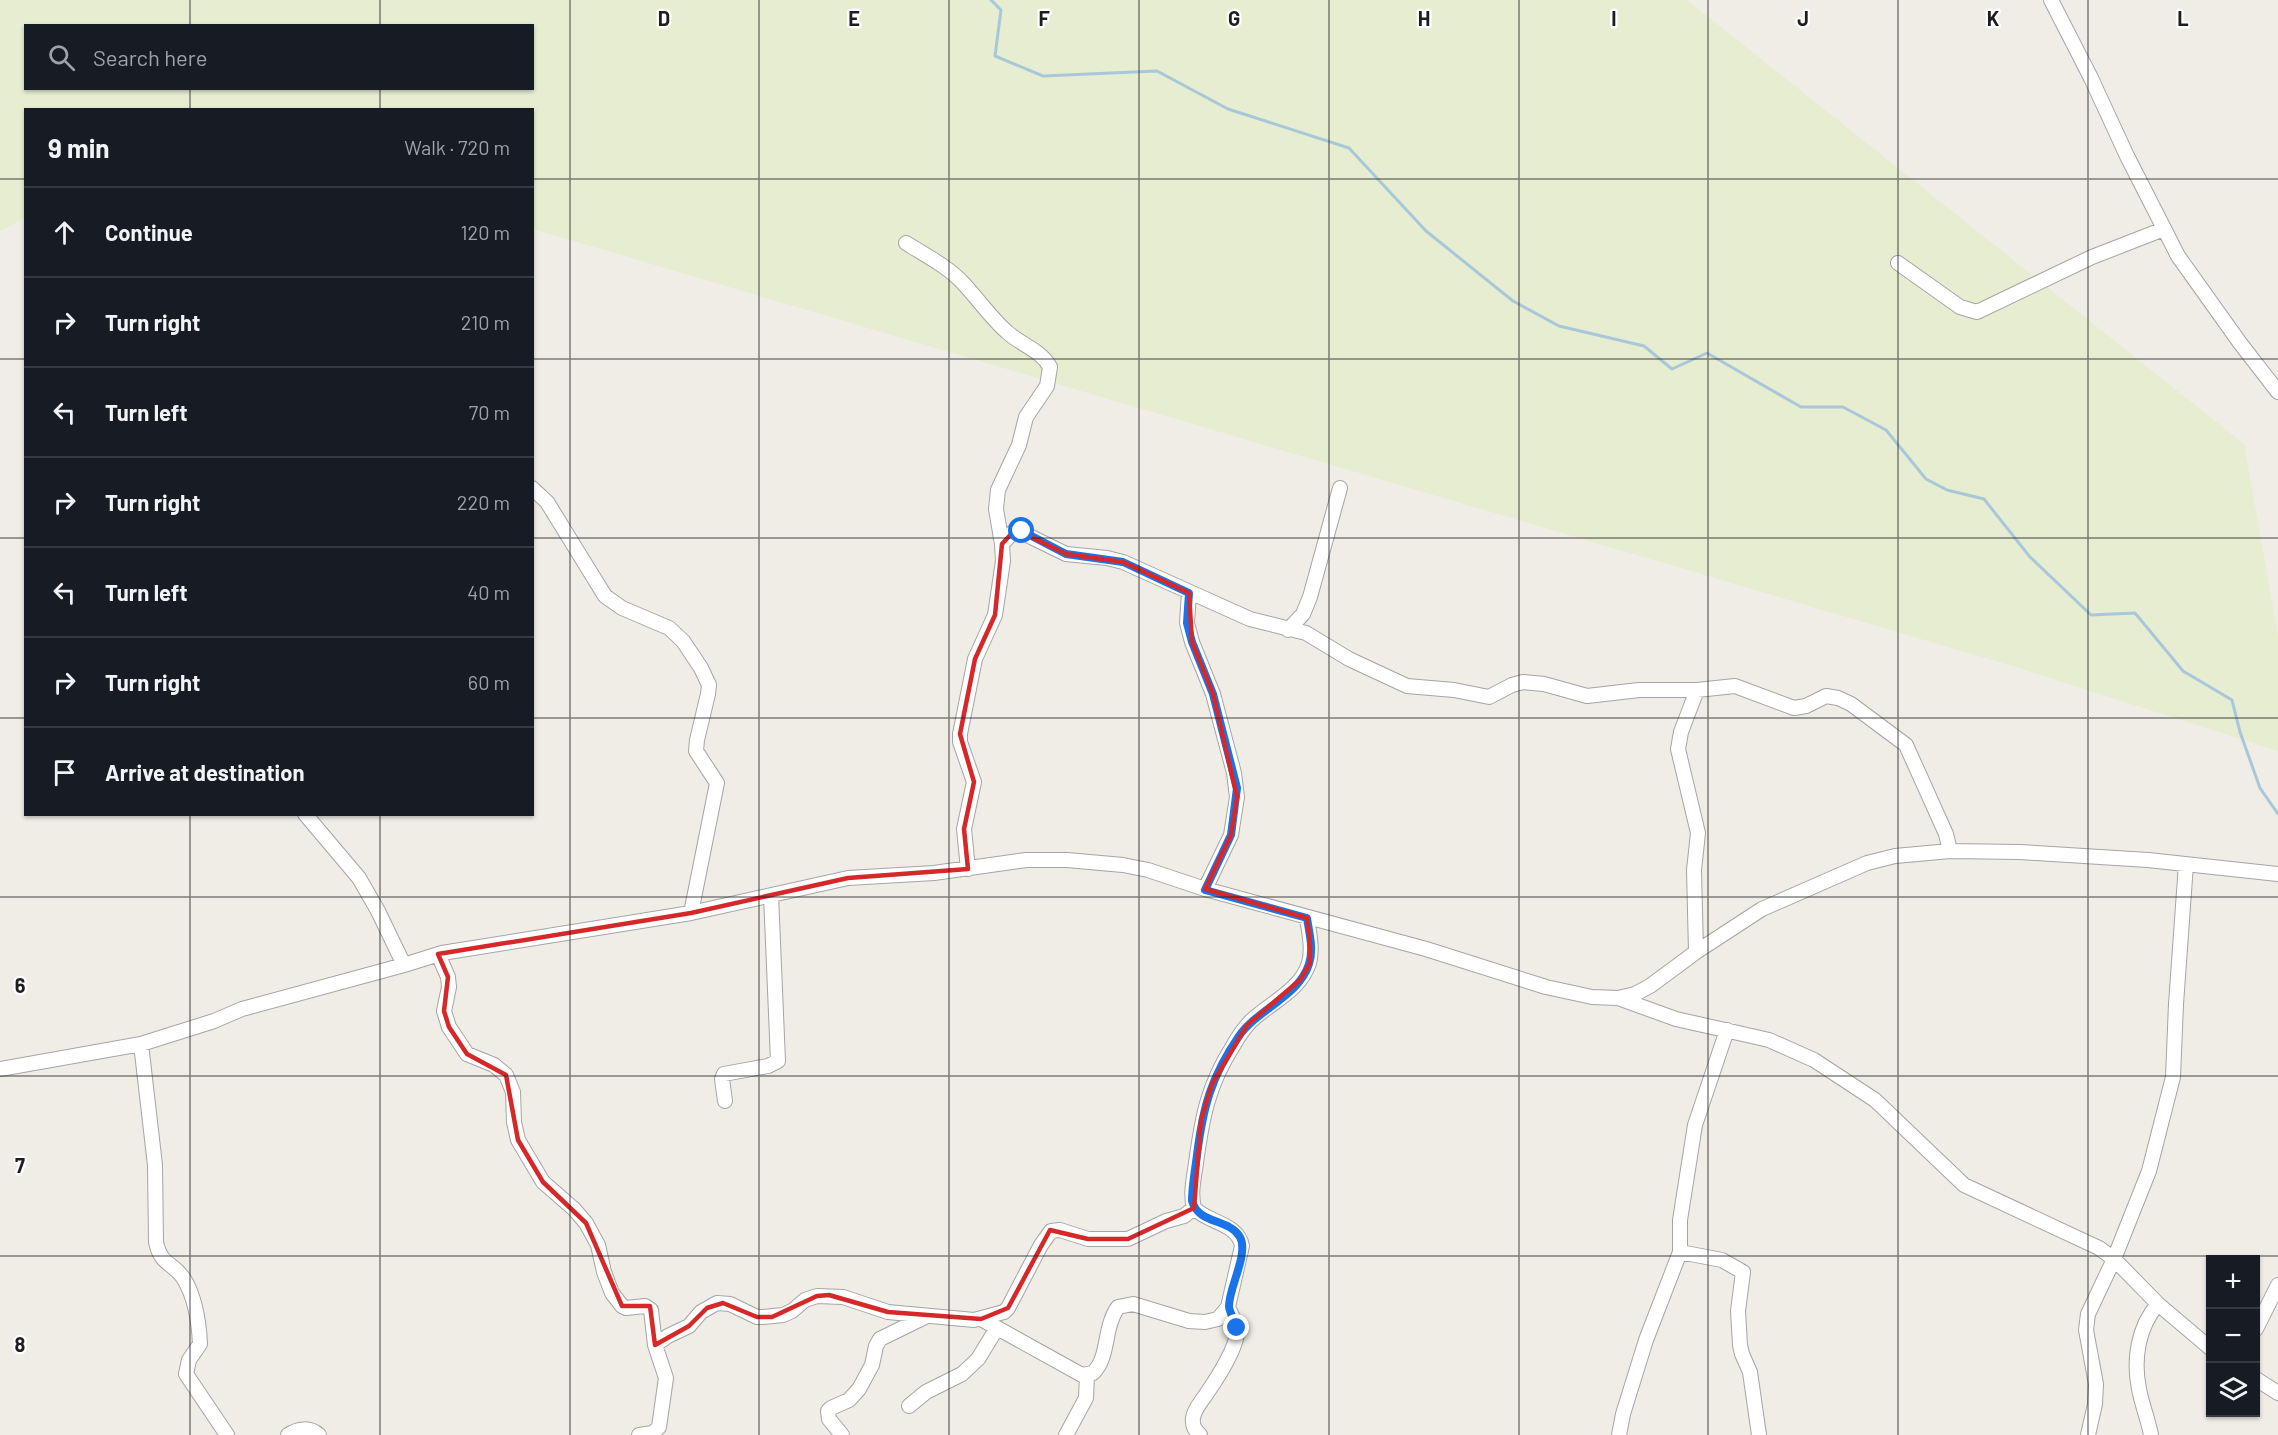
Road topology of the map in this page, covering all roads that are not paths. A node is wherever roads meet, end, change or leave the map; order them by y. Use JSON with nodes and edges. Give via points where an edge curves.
{"nodes":[{"id":1,"x":2051,"y":0,"type":"edge"},
{"id":2,"x":2164,"y":230,"type":"junction"},
{"id":3,"x":906,"y":243,"type":"dead end"},
{"id":4,"x":1898,"y":263,"type":"dead end"},
{"id":5,"x":2278,"y":392,"type":"edge"},
{"id":6,"x":1340,"y":488,"type":"dead end"},
{"id":7,"x":534,"y":489,"type":"edge"},
{"id":8,"x":1002,"y":544,"type":"junction"},
{"id":9,"x":1189,"y":593,"type":"junction"},
{"id":10,"x":1288,"y":630,"type":"junction"},
{"id":11,"x":1697,"y":690,"type":"junction"},
{"id":12,"x":307,"y":816,"type":"edge"},
{"id":13,"x":1950,"y":850,"type":"junction"},
{"id":14,"x":2186,"y":864,"type":"junction"},
{"id":15,"x":968,"y":869,"type":"junction"},
{"id":16,"x":2278,"y":874,"type":"edge"},
{"id":17,"x":1205,"y":890,"type":"junction"},
{"id":18,"x":771,"y":895,"type":"junction"},
{"id":19,"x":691,"y":913,"type":"junction"},
{"id":20,"x":1307,"y":918,"type":"junction"},
{"id":21,"x":1696,"y":952,"type":"junction"},
{"id":22,"x":438,"y":954,"type":"junction"},
{"id":23,"x":404,"y":966,"type":"junction"},
{"id":24,"x":1618,"y":998,"type":"junction"},
{"id":25,"x":1727,"y":1030,"type":"junction"},
{"id":26,"x":141,"y":1044,"type":"junction"},
{"id":27,"x":0,"y":1069,"type":"edge"},
{"id":28,"x":725,"y":1101,"type":"dead end"},
{"id":29,"x":1194,"y":1208,"type":"junction"},
{"id":30,"x":1680,"y":1252,"type":"junction"},
{"id":31,"x":2114,"y":1259,"type":"junction"},
{"id":32,"x":2278,"y":1284,"type":"edge"},
{"id":33,"x":2158,"y":1304,"type":"junction"},
{"id":34,"x":1228,"y":1307,"type":"junction"},
{"id":35,"x":929,"y":1315,"type":"junction"},
{"id":36,"x":981,"y":1319,"type":"junction"},
{"id":37,"x":2260,"y":1321,"type":"edge"},
{"id":38,"x":997,"y":1328,"type":"junction"},
{"id":39,"x":2206,"y":1344,"type":"edge"},
{"id":40,"x":655,"y":1345,"type":"junction"},
{"id":41,"x":1087,"y":1375,"type":"junction"},
{"id":42,"x":2260,"y":1382,"type":"edge"},
{"id":43,"x":2278,"y":1393,"type":"edge"},
{"id":44,"x":909,"y":1406,"type":"dead end"},
{"id":45,"x":227,"y":1435,"type":"edge"},
{"id":46,"x":288,"y":1435,"type":"edge"},
{"id":47,"x":320,"y":1435,"type":"edge"},
{"id":48,"x":639,"y":1435,"type":"edge"},
{"id":49,"x":842,"y":1435,"type":"edge"},
{"id":50,"x":1066,"y":1435,"type":"edge"},
{"id":51,"x":1200,"y":1435,"type":"edge"},
{"id":52,"x":1619,"y":1435,"type":"edge"},
{"id":53,"x":1758,"y":1435,"type":"edge"},
{"id":54,"x":2088,"y":1435,"type":"edge"},
{"id":55,"x":2151,"y":1435,"type":"edge"}],
"edges":[{"from":1,"to":2,"type":"street"},
{"from":2,"to":4,"type":"street","via":[[2092,257],[1977,312],[1960,308]]},
{"from":2,"to":5,"type":"street","via":[[2197,284]]},
{"from":3,"to":8,"type":"street","via":[[963,282],[1003,329],[1037,352],[1050,367],[1047,386],[1026,417],[1019,445],[998,490],[996,509]]},
{"from":6,"to":10,"type":"street","via":[[1310,597],[1303,614]]},
{"from":7,"to":19,"type":"street","via":[[547,502],[605,596],[622,608],[669,628],[683,641],[706,676],[708,694],[696,751],[717,783]]},
{"from":8,"to":9,"type":"street","via":[[1013,532],[1022,531],[1066,554],[1123,562]]},
{"from":8,"to":15,"type":"street","via":[[995,615],[975,659],[960,734],[974,782],[964,829]]},
{"from":9,"to":10,"type":"street"},
{"from":9,"to":17,"type":"street","via":[[1187,623],[1213,694],[1237,788],[1231,835]]},
{"from":10,"to":11,"type":"street","via":[[1306,633],[1349,659],[1407,686],[1485,697],[1523,682],[1587,696],[1639,690]]},
{"from":11,"to":13,"type":"street","via":[[1735,686],[1794,708],[1826,696],[1851,704],[1906,745]]},
{"from":11,"to":21,"type":"street","via":[[1678,749],[1698,833],[1694,870]]},
{"from":12,"to":23,"type":"street","via":[[359,878]]},
{"from":13,"to":14,"type":"street"},
{"from":13,"to":21,"type":"street","via":[[1867,863],[1762,909]]},
{"from":14,"to":16,"type":"street"},
{"from":14,"to":31,"type":"street","via":[[2173,1077],[2149,1171]]},
{"from":15,"to":17,"type":"street","via":[[1026,860],[1067,860],[1136,868]]},
{"from":15,"to":18,"type":"street","via":[[848,878]]},
{"from":17,"to":20,"type":"street"},
{"from":18,"to":19,"type":"street"},
{"from":18,"to":28,"type":"street","via":[[778,1061],[724,1074]]},
{"from":19,"to":22,"type":"street"},
{"from":20,"to":24,"type":"street","via":[[1426,949],[1546,987]]},
{"from":20,"to":29,"type":"street","via":[[1310,963],[1306,971],[1282,998],[1247,1025],[1222,1062],[1208,1095],[1201,1120]]},
{"from":21,"to":24,"type":"street","via":[[1650,987]]},
{"from":22,"to":23,"type":"street"},
{"from":22,"to":40,"type":"street","via":[[448,977],[444,1011],[449,1027],[467,1054],[494,1065],[506,1075],[513,1092],[518,1140],[543,1182],[586,1223],[617,1300],[626,1308],[645,1306],[651,1310]]},
{"from":23,"to":26,"type":"street","via":[[242,1010]]},
{"from":24,"to":25,"type":"street","via":[[1676,1019]]},
{"from":25,"to":30,"type":"street","via":[[1695,1125],[1680,1221]]},
{"from":25,"to":31,"type":"street","via":[[1769,1040],[1814,1060],[1875,1100],[1964,1185],[2099,1248]]},
{"from":26,"to":27,"type":"street"},
{"from":26,"to":45,"type":"street","via":[[155,1165],[156,1242],[162,1260],[182,1277],[190,1291],[197,1319],[200,1344],[189,1360],[186,1374]]},
{"from":29,"to":34,"type":"street","via":[[1241,1238]]},
{"from":29,"to":36,"type":"street","via":[[1128,1239],[1088,1239],[1051,1231],[1008,1308]]},
{"from":30,"to":52,"type":"street","via":[[1646,1340]]},
{"from":30,"to":53,"type":"street","via":[[1722,1260],[1743,1272],[1738,1311],[1740,1345],[1750,1372]]},
{"from":31,"to":33,"type":"street"},
{"from":31,"to":54,"type":"street","via":[[2088,1314],[2086,1330],[2096,1383]]},
{"from":32,"to":37,"type":"street"},
{"from":33,"to":39,"type":"street"},
{"from":33,"to":55,"type":"street","via":[[2148,1314],[2139,1336],[2138,1352],[2138,1386]]},
{"from":34,"to":41,"type":"street","via":[[1218,1319],[1205,1322],[1178,1319],[1133,1304],[1118,1307],[1106,1334],[1103,1360]]},
{"from":34,"to":51,"type":"street","via":[[1237,1334],[1196,1410],[1194,1428]]},
{"from":35,"to":36,"type":"street"},
{"from":35,"to":40,"type":"street","via":[[888,1312],[829,1295],[805,1300],[792,1311],[772,1317],[757,1317],[735,1305],[717,1303],[701,1312],[689,1326]]},
{"from":35,"to":49,"type":"street","via":[[877,1342],[872,1365],[859,1389],[849,1400],[828,1411],[829,1419]]},
{"from":36,"to":38,"type":"street"},
{"from":38,"to":41,"type":"street"},
{"from":38,"to":44,"type":"street","via":[[978,1359],[962,1374],[926,1392]]},
{"from":40,"to":48,"type":"street","via":[[666,1378],[660,1425],[653,1433]]},
{"from":41,"to":50,"type":"street","via":[[1086,1398]]},
{"from":42,"to":43,"type":"street"},
{"from":46,"to":47,"type":"street","via":[[299,1429]]}]}
